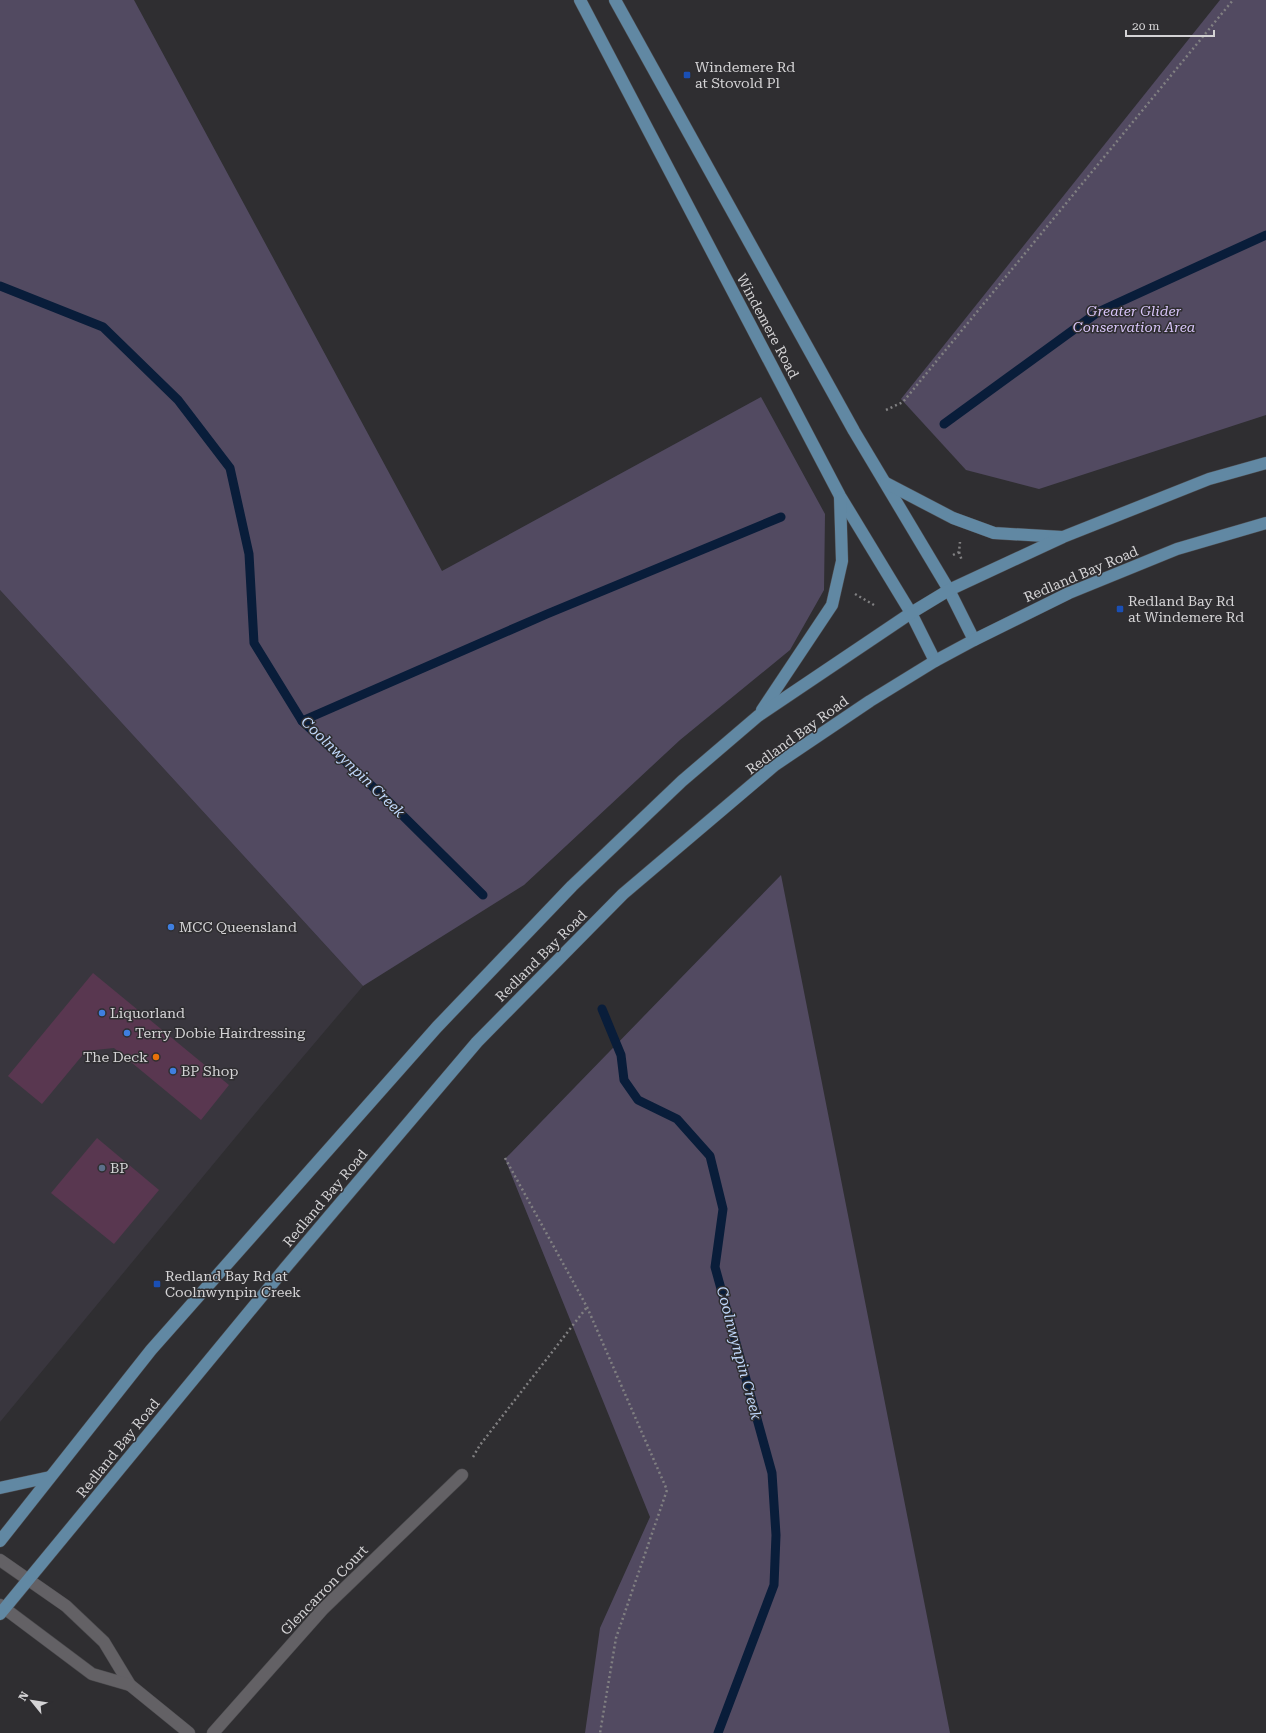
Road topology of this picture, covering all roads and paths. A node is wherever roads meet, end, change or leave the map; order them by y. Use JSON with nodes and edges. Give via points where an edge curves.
{"nodes":[{"id":1,"x":580,"y":0,"type":"edge"},
{"id":2,"x":615,"y":0,"type":"edge"},
{"id":3,"x":1232,"y":0,"type":"edge"},
{"id":4,"x":886,"y":410,"type":"dead end"},
{"id":5,"x":1266,"y":463,"type":"edge"},
{"id":6,"x":886,"y":483,"type":"junction"},
{"id":7,"x":840,"y":496,"type":"junction"},
{"id":8,"x":1266,"y":523,"type":"edge"},
{"id":9,"x":960,"y":536,"type":"dead end"},
{"id":10,"x":1063,"y":537,"type":"junction"},
{"id":11,"x":959,"y":552,"type":"junction"},
{"id":12,"x":953,"y":555,"type":"dead end"},
{"id":13,"x":962,"y":562,"type":"dead end"},
{"id":14,"x":949,"y":590,"type":"junction"},
{"id":15,"x":851,"y":592,"type":"dead end"},
{"id":16,"x":874,"y":604,"type":"dead end"},
{"id":17,"x":911,"y":613,"type":"junction"},
{"id":18,"x":974,"y":640,"type":"junction"},
{"id":19,"x":935,"y":661,"type":"junction"},
{"id":20,"x":758,"y":716,"type":"junction"},
{"id":21,"x":505,"y":1158,"type":"dead end"},
{"id":22,"x":587,"y":1307,"type":"junction"},
{"id":23,"x":462,"y":1475,"type":"joint"},
{"id":24,"x":50,"y":1477,"type":"junction"},
{"id":25,"x":0,"y":1488,"type":"edge"},
{"id":26,"x":0,"y":1541,"type":"edge"},
{"id":27,"x":0,"y":1560,"type":"edge"},
{"id":28,"x":29,"y":1580,"type":"junction"},
{"id":29,"x":1,"y":1609,"type":"edge"},
{"id":30,"x":130,"y":1685,"type":"junction"},
{"id":31,"x":189,"y":1733,"type":"edge"},
{"id":32,"x":213,"y":1733,"type":"edge"},
{"id":33,"x":600,"y":1733,"type":"edge"}],
"edges":[{"from":1,"to":7,"type":"main road","name":"Windemere Road"},
{"from":2,"to":6,"type":"main road","name":"Windemere Road","via":[[854,431]]},
{"from":3,"to":4,"type":"path","via":[[903,402]]},
{"from":5,"to":10,"type":"main road","name":"Redland Bay Road","via":[[1209,479]]},
{"from":6,"to":10,"type":"main road","via":[[953,518],[994,533]]},
{"from":6,"to":14,"type":"main road","name":"Windemere Road"},
{"from":7,"to":17,"type":"main road","name":"Windemere Road"},
{"from":7,"to":20,"type":"main road","via":[[842,561],[832,605]]},
{"from":8,"to":18,"type":"main road","name":"Redland Bay Road","via":[[1177,549],[1069,593]]},
{"from":9,"to":11,"type":"path"},
{"from":10,"to":14,"type":"main road","name":"Redland Bay Road"},
{"from":11,"to":12,"type":"path"},
{"from":11,"to":13,"type":"path"},
{"from":14,"to":17,"type":"main road","name":"Redland Bay Road"},
{"from":14,"to":18,"type":"main road","name":"Windemere Road"},
{"from":15,"to":16,"type":"path"},
{"from":17,"to":19,"type":"main road","name":"Windemere Road"},
{"from":17,"to":20,"type":"main road","name":"Redland Bay Road"},
{"from":18,"to":19,"type":"main road","name":"Redland Bay Road"},
{"from":19,"to":28,"type":"main road","name":"Redland Bay Road","via":[[775,765],[624,894],[488,1030],[286,1267]]},
{"from":20,"to":24,"type":"main road","name":"Redland Bay Road","via":[[682,781],[572,886],[437,1027],[151,1350]]},
{"from":21,"to":22,"type":"path"},
{"from":22,"to":23,"type":"path","via":[[480,1445]]},
{"from":22,"to":33,"type":"path","via":[[667,1490],[616,1638]]},
{"from":23,"to":32,"type":"street","name":"Glencarron Court","via":[[323,1610]]},
{"from":24,"to":25,"type":"main road"},
{"from":24,"to":26,"type":"main road","name":"Redland Bay Road"},
{"from":27,"to":28,"type":"street"},
{"from":28,"to":29,"type":"main road","name":"Redland Bay Road"},
{"from":28,"to":30,"type":"street","via":[[66,1606],[104,1642]]},
{"from":29,"to":30,"type":"street","via":[[92,1674]]},
{"from":30,"to":31,"type":"street"}]}
